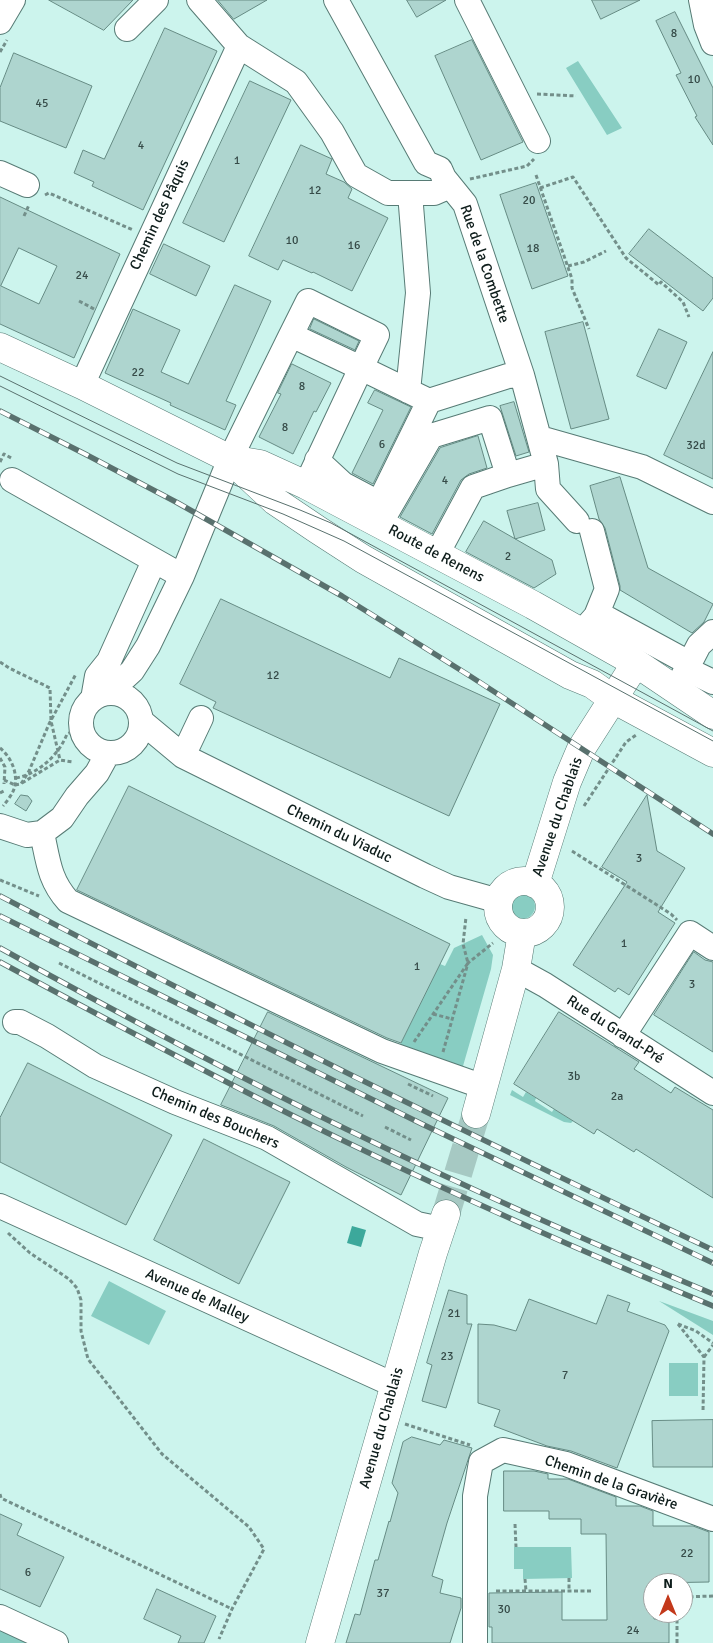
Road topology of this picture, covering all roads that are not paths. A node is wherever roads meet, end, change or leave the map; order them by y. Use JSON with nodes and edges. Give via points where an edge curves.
{"nodes":[{"id":1,"x":13,"y":0,"type":"edge"},
{"id":2,"x":156,"y":0,"type":"edge"},
{"id":3,"x":199,"y":0,"type":"edge"},
{"id":4,"x":336,"y":0,"type":"edge"},
{"id":5,"x":467,"y":0,"type":"edge"},
{"id":6,"x":701,"y":0,"type":"edge"},
{"id":7,"x":0,"y":22,"type":"edge"},
{"id":8,"x":127,"y":29,"type":"dead end"},
{"id":9,"x":713,"y":42,"type":"edge"},
{"id":10,"x":240,"y":46,"type":"junction"},
{"id":11,"x":538,"y":141,"type":"road end"},
{"id":12,"x":0,"y":173,"type":"edge"},
{"id":13,"x":450,"y":186,"type":"junction"},
{"id":14,"x":35,"y":194,"type":"road end"},
{"id":15,"x":410,"y":194,"type":"junction"},
{"id":16,"x":291,"y":335,"type":"junction"},
{"id":17,"x":0,"y":347,"type":"edge"},
{"id":18,"x":361,"y":368,"type":"junction"},
{"id":19,"x":522,"y":375,"type":"junction"},
{"id":20,"x":82,"y":385,"type":"junction"},
{"id":21,"x":408,"y":391,"type":"junction"},
{"id":22,"x":429,"y":402,"type":"junction"},
{"id":23,"x":540,"y":438,"type":"junction"},
{"id":24,"x":230,"y":459,"type":"junction"},
{"id":25,"x":317,"y":460,"type":"junction"},
{"id":26,"x":546,"y":464,"type":"junction"},
{"id":27,"x":508,"y":475,"type":"junction"},
{"id":28,"x":12,"y":480,"type":"dead end"},
{"id":29,"x":306,"y":485,"type":"junction"},
{"id":30,"x":713,"y":502,"type":"edge"},
{"id":31,"x":380,"y":524,"type":"junction"},
{"id":32,"x":437,"y":554,"type":"junction"},
{"id":33,"x":154,"y":561,"type":"junction"},
{"id":34,"x":182,"y":576,"type":"junction"},
{"id":35,"x":588,"y":624,"type":"junction"},
{"id":36,"x":713,"y":632,"type":"edge"},
{"id":37,"x":636,"y":663,"type":"junction"},
{"id":38,"x":132,"y":671,"type":"junction"},
{"id":39,"x":684,"y":674,"type":"junction"},
{"id":40,"x":713,"y":682,"type":"edge"},
{"id":41,"x":101,"y":696,"type":"junction"},
{"id":42,"x":613,"y":698,"type":"junction"},
{"id":43,"x":138,"y":713,"type":"junction"},
{"id":44,"x":713,"y":714,"type":"edge"},
{"id":45,"x":201,"y":718,"type":"dead end"},
{"id":46,"x":93,"y":741,"type":"junction"},
{"id":47,"x":131,"y":745,"type":"junction"},
{"id":48,"x":713,"y":753,"type":"edge"},
{"id":49,"x":183,"y":756,"type":"junction"},
{"id":50,"x":0,"y":826,"type":"edge"},
{"id":51,"x":42,"y":834,"type":"junction"},
{"id":52,"x":535,"y":884,"type":"junction"},
{"id":53,"x":499,"y":901,"type":"junction"},
{"id":54,"x":522,"y":933,"type":"junction"},
{"id":55,"x":713,"y":948,"type":"edge"},
{"id":56,"x":516,"y":969,"type":"junction"},
{"id":57,"x":15,"y":1022,"type":"dead end"},
{"id":58,"x":623,"y":1036,"type":"junction"},
{"id":59,"x":484,"y":1087,"type":"junction"},
{"id":60,"x":713,"y":1093,"type":"edge"},
{"id":61,"x":476,"y":1114,"type":"tunnel mouth"},
{"id":62,"x":1,"y":1217,"type":"edge"},
{"id":63,"x":443,"y":1222,"type":"joint"},
{"id":64,"x":394,"y":1385,"type":"junction"},
{"id":65,"x":713,"y":1518,"type":"edge"},
{"id":66,"x":0,"y":1617,"type":"edge"},
{"id":67,"x":56,"y":1643,"type":"edge"},
{"id":68,"x":320,"y":1643,"type":"edge"},
{"id":69,"x":475,"y":1643,"type":"edge"}],
"edges":[{"from":1,"to":7,"type":"street"},
{"from":2,"to":8,"type":"street"},
{"from":3,"to":10,"type":"street"},
{"from":4,"to":13,"type":"street","name":"Rue de la Combette","via":[[426,163],[440,169]]},
{"from":5,"to":11,"type":"street"},
{"from":6,"to":9,"type":"street"},
{"from":10,"to":15,"type":"street","via":[[296,82],[332,132],[356,175],[388,193]]},
{"from":10,"to":20,"type":"street","name":"Chemin des Pâquis"},
{"from":12,"to":14,"type":"street"},
{"from":13,"to":15,"type":"street","via":[[434,193]]},
{"from":13,"to":19,"type":"street","name":"Rue de la Combette","via":[[465,204]]},
{"from":15,"to":21,"type":"street","via":[[418,293]]},
{"from":16,"to":18,"type":"street"},
{"from":16,"to":18,"type":"street","via":[[308,301],[377,335]]},
{"from":16,"to":24,"type":"street"},
{"from":17,"to":20,"type":"main road","name":"Route de Renens"},
{"from":18,"to":21,"type":"street"},
{"from":18,"to":25,"type":"street"},
{"from":19,"to":22,"type":"street","via":[[508,376]]},
{"from":19,"to":23,"type":"street","name":"Rue de la Combette"},
{"from":20,"to":24,"type":"main road","name":"Route de Renens"},
{"from":21,"to":22,"type":"street"},
{"from":22,"to":25,"type":"street","via":[[378,503],[343,484]]},
{"from":23,"to":26,"type":"street","name":"Rue de la Combette"},
{"from":23,"to":30,"type":"street","via":[[642,468]]},
{"from":24,"to":29,"type":"main road","name":"Route de Renens","via":[[260,464]]},
{"from":24,"to":34,"type":"street"},
{"from":24,"to":42,"type":"main road","name":"Route de Renens","via":[[275,501],[355,554]]},
{"from":25,"to":29,"type":"street"},
{"from":26,"to":27,"type":"street"},
{"from":26,"to":35,"type":"street","name":"Rue de la Combette","via":[[548,489],[585,526],[607,589]]},
{"from":27,"to":31,"type":"street","via":[[490,418],[431,436]]},
{"from":27,"to":32,"type":"street","via":[[473,487]]},
{"from":28,"to":33,"type":"street"},
{"from":29,"to":31,"type":"main road","name":"Route de Renens"},
{"from":31,"to":32,"type":"main road","name":"Route de Renens"},
{"from":32,"to":35,"type":"main road","name":"Route de Renens","via":[[533,605]]},
{"from":33,"to":34,"type":"street"},
{"from":33,"to":41,"type":"street","via":[[109,661],[97,676]]},
{"from":34,"to":38,"type":"street","via":[[148,646]]},
{"from":35,"to":37,"type":"main road","name":"Route de Renens"},
{"from":35,"to":39,"type":"street","via":[[608,619]]},
{"from":36,"to":39,"type":"street","via":[[699,645]]},
{"from":37,"to":39,"type":"main road","name":"Route de Renens"},
{"from":37,"to":42,"type":"main road","name":"Avenue du Chablais"},
{"from":38,"to":41,"type":"street"},
{"from":38,"to":43,"type":"street"},
{"from":39,"to":40,"type":"street"},
{"from":39,"to":44,"type":"main road","name":"Route de Renens"},
{"from":41,"to":43,"type":"street","via":[[118,694],[127,697]]},
{"from":41,"to":46,"type":"street","via":[[83,712]]},
{"from":42,"to":48,"type":"main road","name":"Route de Renens"},
{"from":42,"to":52,"type":"main road","name":"Avenue du Chablais","via":[[581,750],[567,782]]},
{"from":43,"to":47,"type":"street","via":[[141,730]]},
{"from":43,"to":49,"type":"street","name":"Chemin du Viaduc"},
{"from":45,"to":49,"type":"street"},
{"from":46,"to":47,"type":"street","via":[[116,753]]},
{"from":46,"to":51,"type":"street","via":[[81,765],[77,796],[62,818]]},
{"from":47,"to":49,"type":"street","name":"Chemin du Viaduc","via":[[152,752]]},
{"from":49,"to":53,"type":"street","name":"Chemin du Viaduc","via":[[425,876],[449,887]]},
{"from":50,"to":51,"type":"street","via":[[27,835]]},
{"from":51,"to":59,"type":"street","via":[[52,876],[68,901],[402,1059]]},
{"from":52,"to":53,"type":"main road","via":[[514,884]]},
{"from":52,"to":54,"type":"main road","via":[[547,896],[549,915],[538,929]]},
{"from":53,"to":54,"type":"main road","via":[[503,922],[515,932]]},
{"from":54,"to":56,"type":"main road"},
{"from":55,"to":58,"type":"street","via":[[690,933]]},
{"from":56,"to":58,"type":"street","name":"Rue du Grand-Pré"},
{"from":56,"to":59,"type":"main road"},
{"from":57,"to":63,"type":"street","name":"Chemin des Bouchers","via":[[48,1036],[104,1070],[267,1138],[417,1224]]},
{"from":58,"to":60,"type":"street","name":"Rue du Grand-Pré"},
{"from":59,"to":61,"type":"main road"},
{"from":62,"to":64,"type":"street","name":"Avenue de Malley"},
{"from":63,"to":64,"type":"main road","name":"Avenue du Chablais"},
{"from":64,"to":68,"type":"main road","name":"Avenue du Chablais"},
{"from":65,"to":69,"type":"street","name":"Chemin de la Gravière","via":[[566,1464],[503,1450],[482,1462],[475,1496]]},
{"from":66,"to":67,"type":"street"}]}
